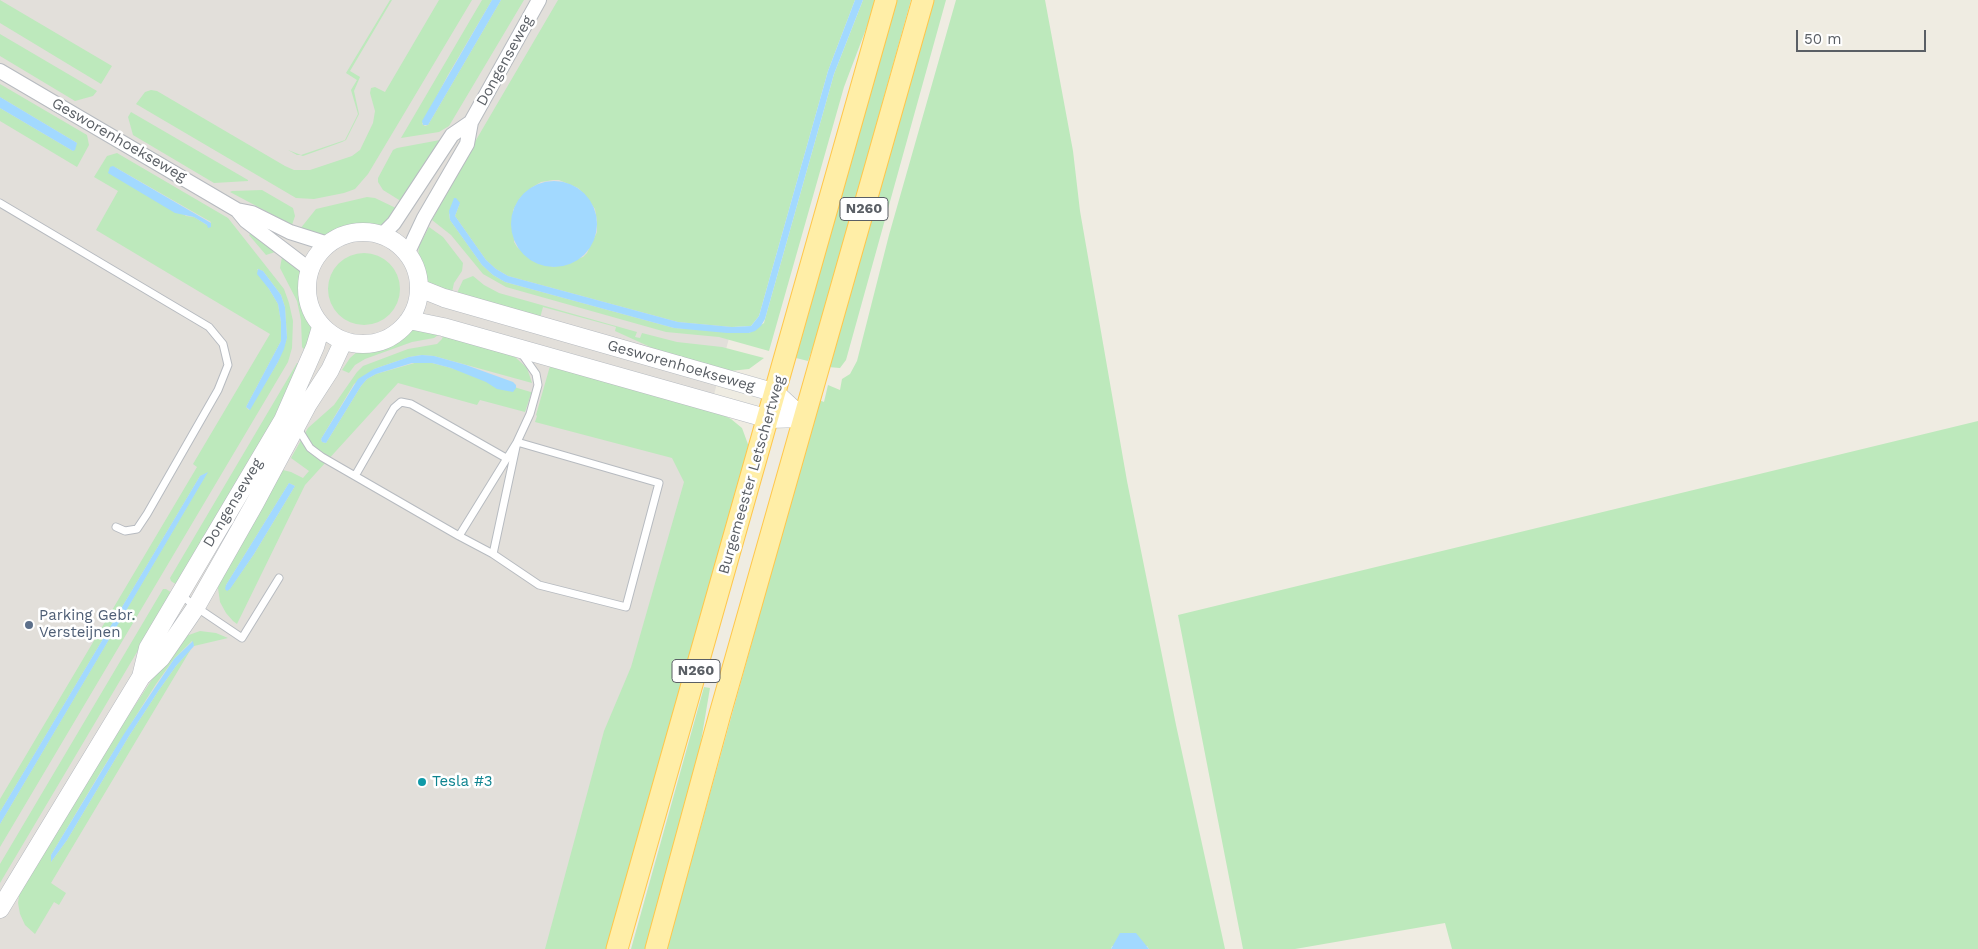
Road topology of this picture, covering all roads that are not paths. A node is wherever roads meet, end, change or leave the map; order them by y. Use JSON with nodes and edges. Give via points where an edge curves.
{"nodes":[{"id":1,"x":539,"y":0,"type":"edge"},
{"id":2,"x":886,"y":0,"type":"edge"},
{"id":3,"x":923,"y":0,"type":"edge"},
{"id":4,"x":0,"y":71,"type":"edge"},
{"id":5,"x":471,"y":122,"type":"junction"},
{"id":6,"x":0,"y":203,"type":"edge"},
{"id":7,"x":237,"y":210,"type":"junction"},
{"id":8,"x":382,"y":235,"type":"junction"},
{"id":9,"x":328,"y":244,"type":"junction"},
{"id":10,"x":408,"y":254,"type":"junction"},
{"id":11,"x":310,"y":269,"type":"junction"},
{"id":12,"x":419,"y":288,"type":"junction"},
{"id":13,"x":410,"y":320,"type":"junction"},
{"id":14,"x":321,"y":327,"type":"junction"},
{"id":15,"x":343,"y":342,"type":"junction"},
{"id":16,"x":517,"y":348,"type":"junction"},
{"id":17,"x":776,"y":393,"type":"junction"},
{"id":18,"x":803,"y":418,"type":"junction"},
{"id":19,"x":769,"y":419,"type":"junction"},
{"id":20,"x":297,"y":426,"type":"junction"},
{"id":21,"x":516,"y":442,"type":"junction"},
{"id":22,"x":506,"y":458,"type":"junction"},
{"id":23,"x":355,"y":476,"type":"junction"},
{"id":24,"x":116,"y":527,"type":"dead end"},
{"id":25,"x":459,"y":536,"type":"junction"},
{"id":26,"x":493,"y":554,"type":"junction"},
{"id":27,"x":279,"y":578,"type":"dead end"},
{"id":28,"x":180,"y":593,"type":"junction"},
{"id":29,"x":196,"y":607,"type":"junction"},
{"id":30,"x":141,"y":677,"type":"junction"},
{"id":31,"x":0,"y":909,"type":"edge"},
{"id":32,"x":616,"y":949,"type":"edge"},
{"id":33,"x":656,"y":949,"type":"edge"}],
"edges":[{"from":1,"to":5,"type":"street","name":"Dongenseweg"},
{"from":2,"to":17,"type":"main road","name":"Burgemeester Letschertweg","number":"N260"},
{"from":3,"to":18,"type":"main road","number":"N260"},
{"from":4,"to":7,"type":"street","name":"Gesworenhoekseweg"},
{"from":5,"to":8,"type":"street","name":"Dongenseweg","via":[[452,135],[394,224]]},
{"from":5,"to":10,"type":"street","name":"Dongenseweg","via":[[467,144],[424,218]]},
{"from":6,"to":24,"type":"lane","via":[[209,327],[223,344],[228,365],[218,390],[147,514],[136,529],[125,531]]},
{"from":7,"to":9,"type":"street","name":"Gesworenhoekseweg"},
{"from":7,"to":11,"type":"street","name":"Gesworenhoekseweg","via":[[246,221]]},
{"from":8,"to":9,"type":"street","via":[[359,232]]},
{"from":8,"to":10,"type":"street"},
{"from":9,"to":11,"type":"street"},
{"from":10,"to":12,"type":"street","via":[[416,270]]},
{"from":11,"to":14,"type":"street","via":[[306,293]]},
{"from":12,"to":13,"type":"street"},
{"from":12,"to":17,"type":"street","name":"Gesworenhoekseweg","via":[[444,298]]},
{"from":13,"to":15,"type":"street","via":[[393,335],[373,344]]},
{"from":13,"to":16,"type":"street","name":"Gesworenhoekseweg"},
{"from":14,"to":15,"type":"street"},
{"from":14,"to":28,"type":"street","name":"Dongenseweg","via":[[283,420]]},
{"from":15,"to":20,"type":"street","name":"Dongenseweg"},
{"from":16,"to":19,"type":"street","name":"Gesworenhoekseweg"},
{"from":16,"to":21,"type":"lane","via":[[536,374],[538,385],[530,414]]},
{"from":17,"to":18,"type":"street","name":"Gesworenhoekseweg"},
{"from":17,"to":19,"type":"main road","name":"Burgemeester Letschertweg","number":"N260"},
{"from":18,"to":19,"type":"street","name":"Gesworenhoekseweg"},
{"from":18,"to":33,"type":"main road","number":"N260"},
{"from":19,"to":32,"type":"main road","name":"Burgemeester Letschertweg","number":"N260"},
{"from":20,"to":23,"type":"lane","via":[[310,448]]},
{"from":20,"to":29,"type":"street","name":"Dongenseweg"},
{"from":21,"to":22,"type":"lane"},
{"from":21,"to":26,"type":"lane"},
{"from":21,"to":26,"type":"lane","via":[[659,483],[626,607],[539,585]]},
{"from":22,"to":23,"type":"lane","via":[[412,404],[401,402],[394,408]]},
{"from":22,"to":25,"type":"lane"},
{"from":23,"to":25,"type":"lane"},
{"from":25,"to":26,"type":"lane"},
{"from":27,"to":29,"type":"lane","via":[[242,638]]},
{"from":28,"to":29,"type":"lane"},
{"from":28,"to":30,"type":"street","name":"Dongenseweg","via":[[148,648]]},
{"from":29,"to":30,"type":"street","name":"Dongenseweg","via":[[161,658]]},
{"from":30,"to":31,"type":"street","name":"Dongenseweg"}]}
